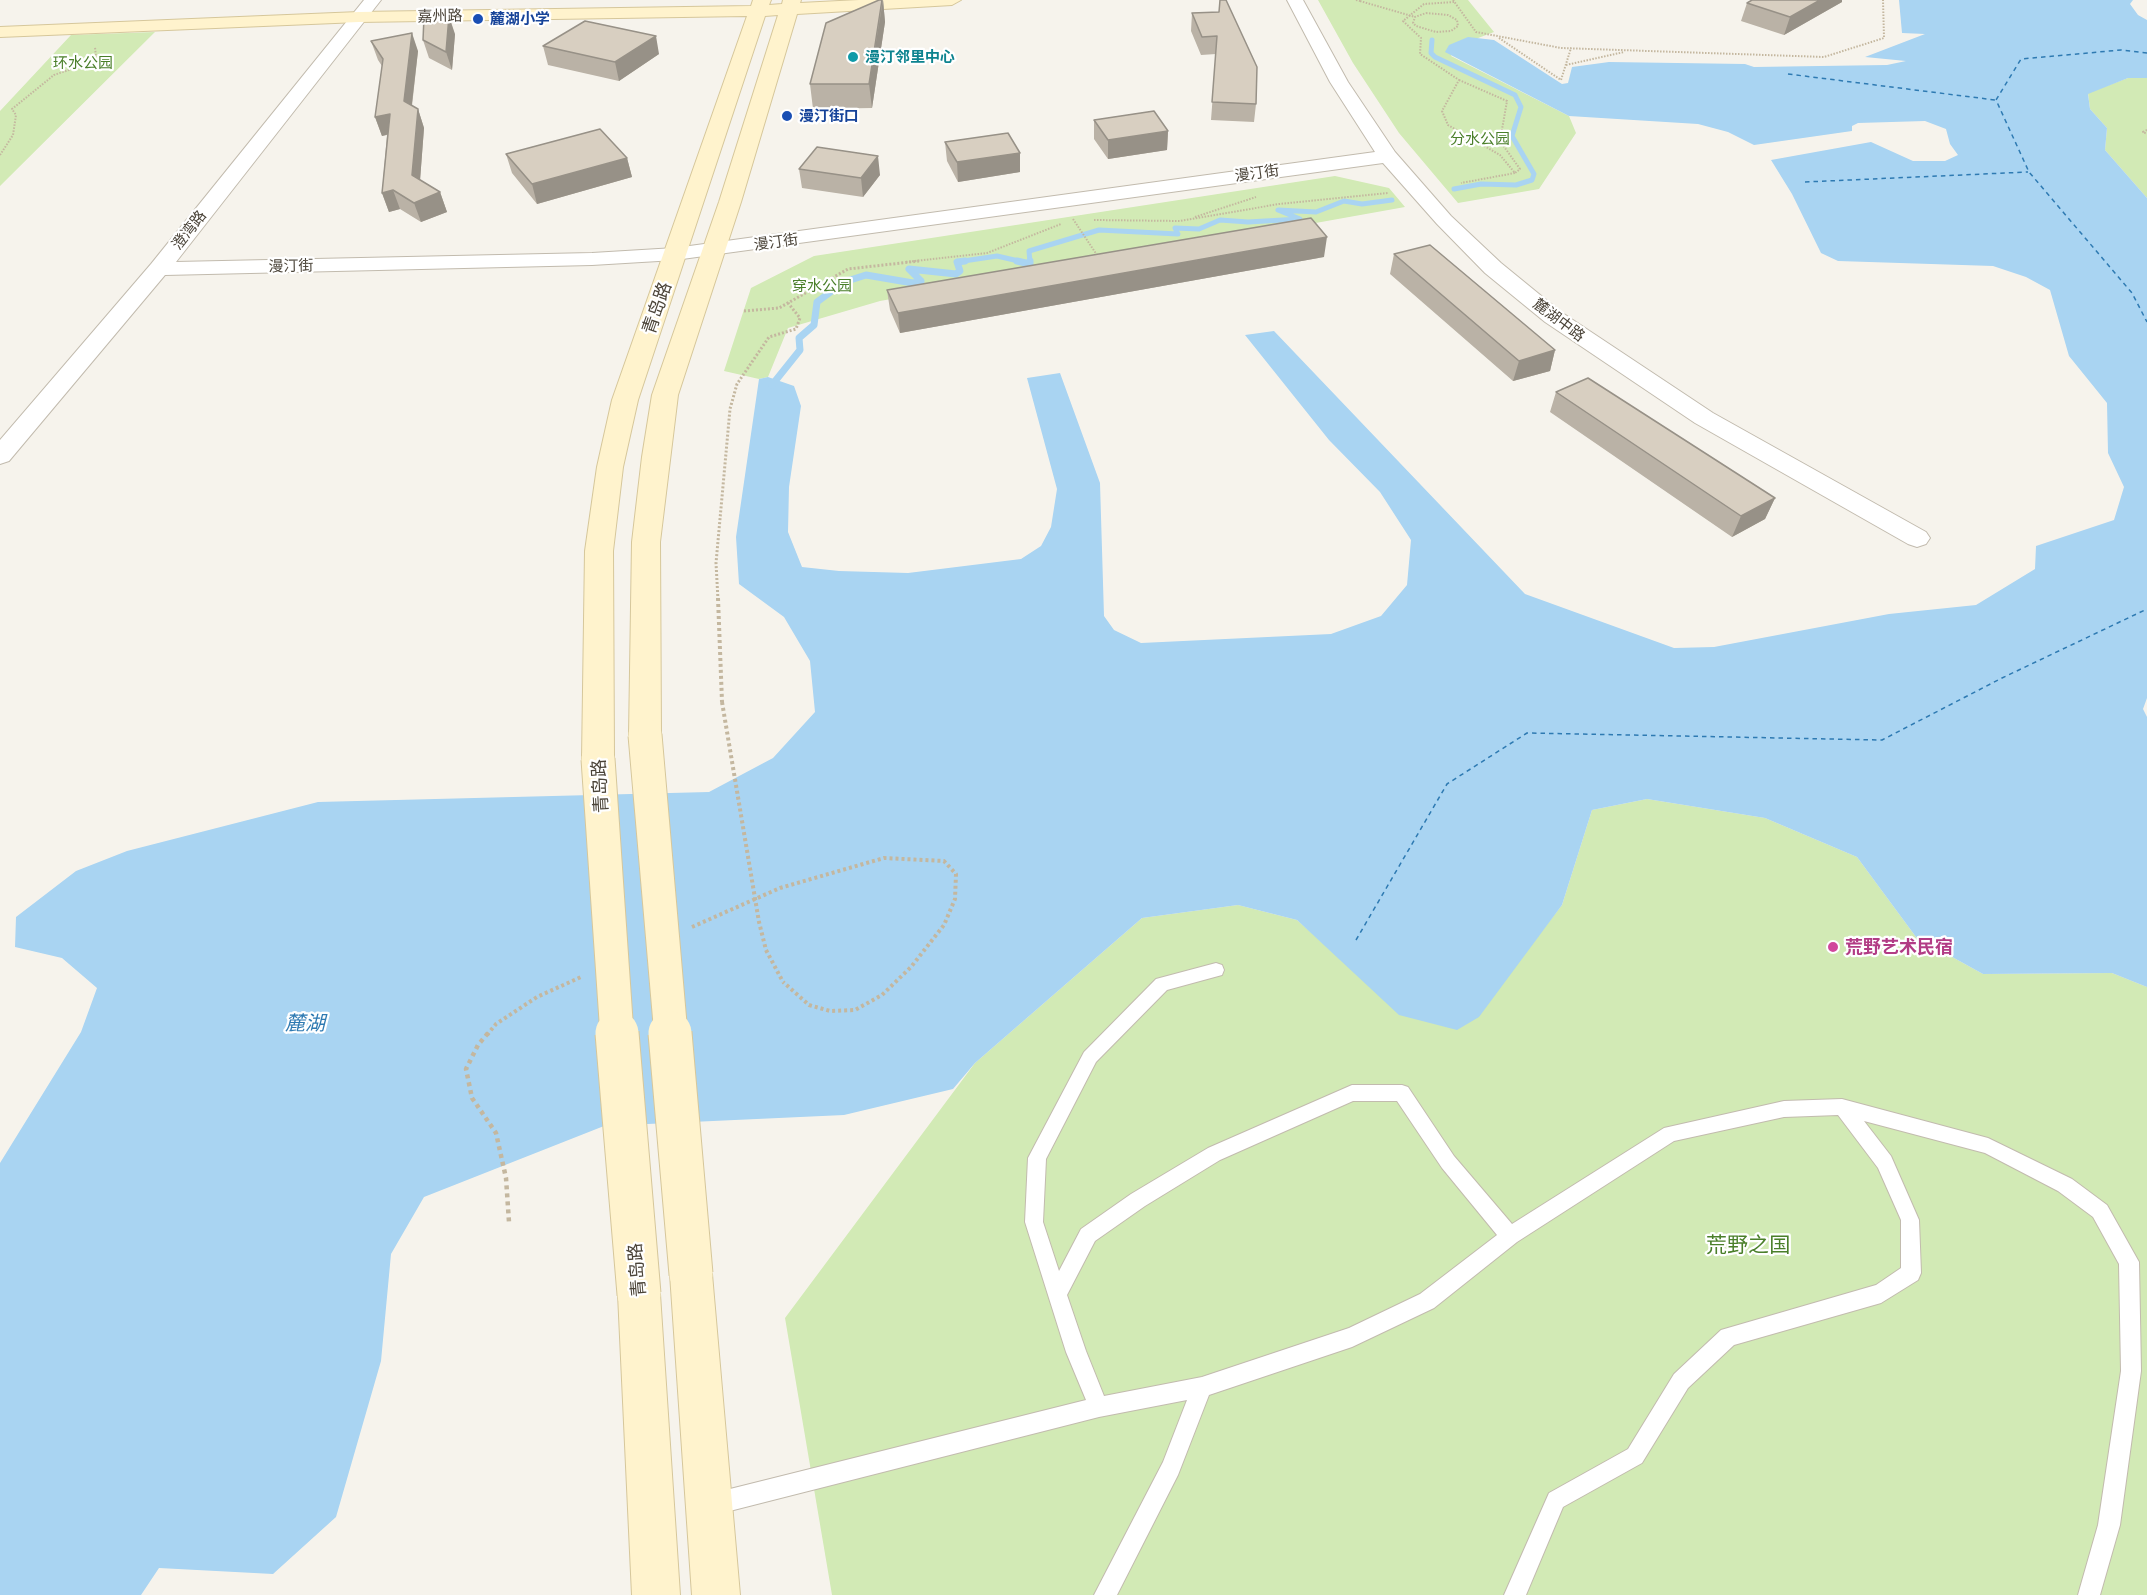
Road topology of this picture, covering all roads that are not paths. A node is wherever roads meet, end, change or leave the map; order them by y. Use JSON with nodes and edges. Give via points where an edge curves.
{"nodes":[{"id":1,"x":807,"y":0,"type":"edge"},
{"id":2,"x":952,"y":0,"type":"edge"},
{"id":3,"x":1295,"y":0,"type":"edge"},
{"id":4,"x":791,"y":3,"type":"edge"},
{"id":5,"x":761,"y":4,"type":"edge"},
{"id":6,"x":366,"y":9,"type":"edge"},
{"id":7,"x":0,"y":23,"type":"edge"},
{"id":8,"x":0,"y":32,"type":"edge"},
{"id":9,"x":1388,"y":156,"type":"junction"},
{"id":10,"x":714,"y":250,"type":"junction"},
{"id":11,"x":675,"y":254,"type":"junction"},
{"id":12,"x":159,"y":268,"type":"junction"},
{"id":13,"x":0,"y":456,"type":"edge"},
{"id":14,"x":1917,"y":538,"type":"dead end"},
{"id":15,"x":1216,"y":970,"type":"dead end"},
{"id":16,"x":1842,"y":1107,"type":"junction"},
{"id":17,"x":1510,"y":1236,"type":"junction"},
{"id":18,"x":1058,"y":1293,"type":"junction"},
{"id":19,"x":1202,"y":1388,"type":"junction"},
{"id":20,"x":1099,"y":1407,"type":"junction"},
{"id":21,"x":708,"y":1506,"type":"junction"},
{"id":22,"x":656,"y":1595,"type":"edge"},
{"id":23,"x":716,"y":1595,"type":"edge"},
{"id":24,"x":1105,"y":1595,"type":"edge"},
{"id":25,"x":1515,"y":1595,"type":"edge"},
{"id":26,"x":2089,"y":1595,"type":"edge"}],
"edges":[{"from":1,"to":4,"type":"main road","name":"嘉州路"},
{"from":2,"to":4,"type":"main road","name":"嘉州路"},
{"from":3,"to":9,"type":"street","name":"麓湖中路","via":[[1339,82]]},
{"from":4,"to":5,"type":"main road","name":"嘉州路"},
{"from":4,"to":10,"type":"main road","name":"青岛路"},
{"from":5,"to":6,"type":"main road","name":"嘉州路"},
{"from":5,"to":11,"type":"main road","name":"青岛路"},
{"from":6,"to":7,"type":"main road","name":"嘉州路"},
{"from":6,"to":8,"type":"main road","name":"嘉州路"},
{"from":6,"to":12,"type":"street","name":"澄湾路"},
{"from":9,"to":10,"type":"street","name":"漫汀街"},
{"from":9,"to":14,"type":"street","name":"麓湖中路","via":[[1493,268],[1554,317],[1704,418]]},
{"from":10,"to":11,"type":"street","name":"漫汀街"},
{"from":10,"to":21,"type":"main road","name":"青岛路","bridge":true,"via":[[665,395],[655,457],[646,542],[645,735]]},
{"from":11,"to":12,"type":"street","name":"漫汀街"},
{"from":11,"to":22,"type":"main road","name":"青岛路","bridge":true,"via":[[625,400],[610,467],[599,551],[598,759],[609,942],[639,1294]]},
{"from":12,"to":13,"type":"street","name":"澄湾路"},
{"from":15,"to":18,"type":"lane","via":[[1162,984],[1090,1057],[1037,1158],[1034,1222]]},
{"from":16,"to":17,"type":"lane","via":[[1784,1109],[1671,1134]]},
{"from":16,"to":25,"type":"lane","via":[[1885,1162],[1910,1220],[1911,1273],[1881,1293],[1728,1337],[1681,1381],[1635,1456],[1556,1500]]},
{"from":16,"to":26,"type":"lane","via":[[1988,1146],[2065,1185],[2100,1211],[2128,1262],[2131,1371],[2109,1525]]},
{"from":17,"to":18,"type":"lane","via":[[1448,1162],[1402,1094],[1352,1093],[1214,1154],[1138,1200],[1088,1235]]},
{"from":17,"to":19,"type":"lane","via":[[1426,1301],[1352,1336]]},
{"from":18,"to":20,"type":"lane","via":[[1076,1352]]},
{"from":19,"to":20,"type":"lane"},
{"from":19,"to":24,"type":"lane","via":[[1171,1468]]},
{"from":20,"to":21,"type":"lane"},
{"from":21,"to":23,"type":"main road","name":"青岛路"}]}
